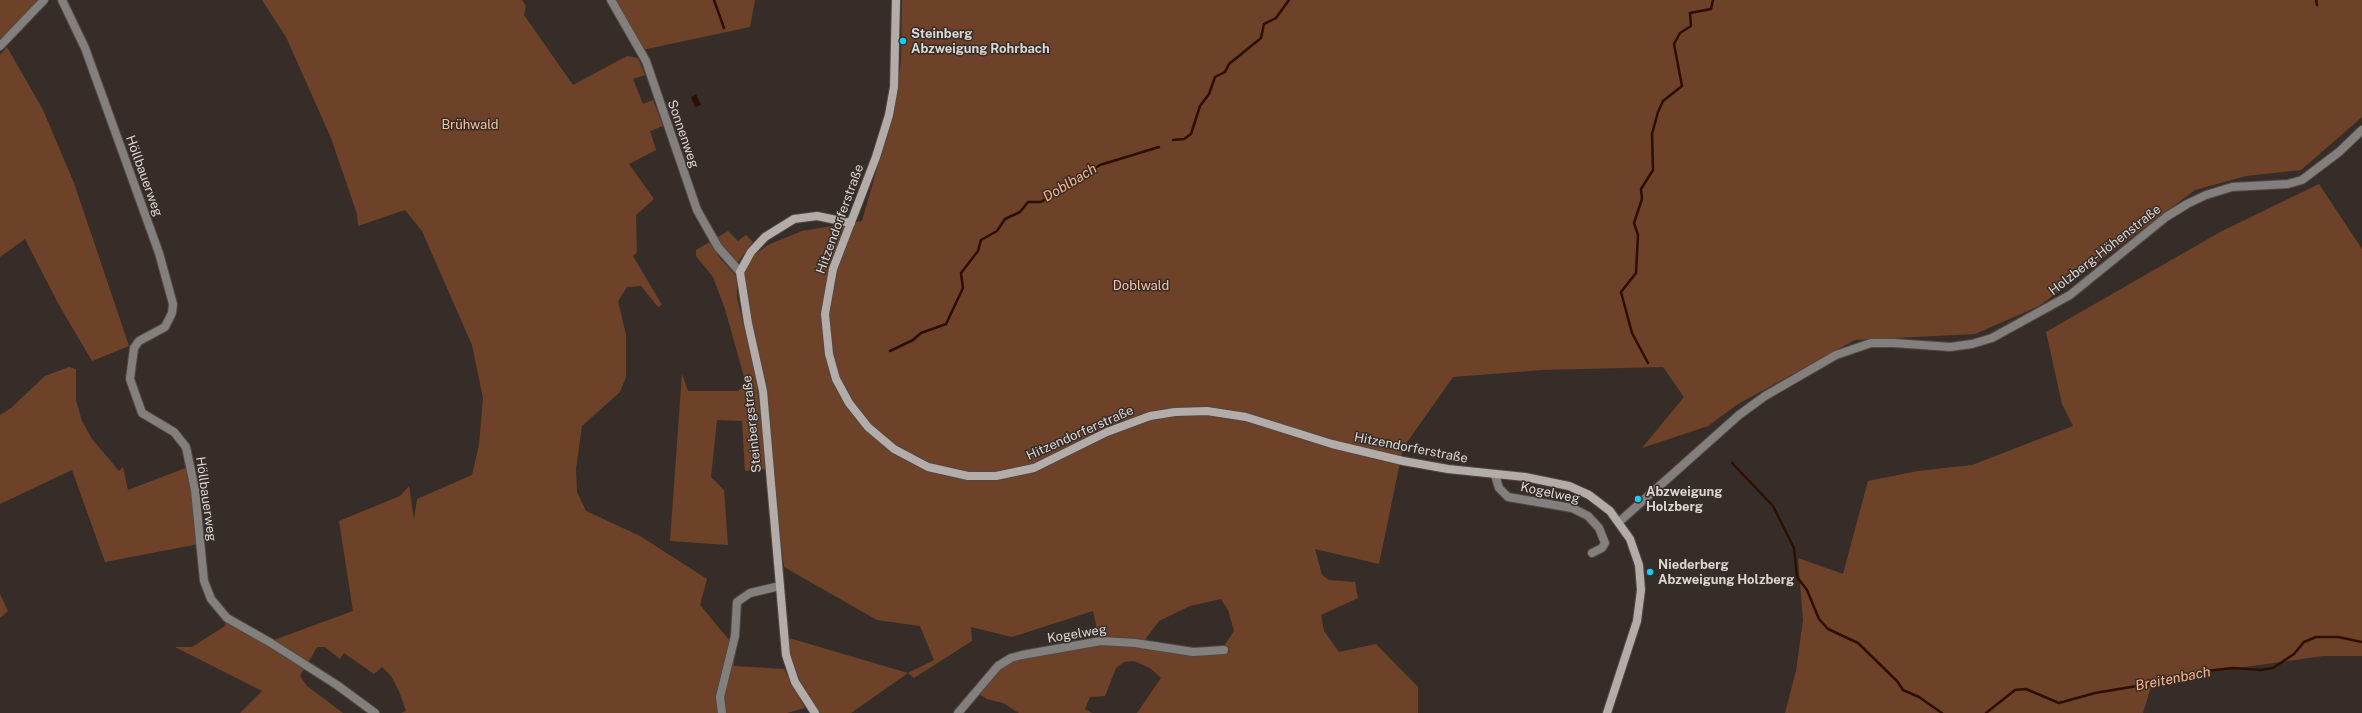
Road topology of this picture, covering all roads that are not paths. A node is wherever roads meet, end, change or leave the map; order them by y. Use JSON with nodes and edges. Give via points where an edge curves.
{"nodes":[{"id":1,"x":44,"y":0,"type":"edge"},
{"id":2,"x":62,"y":0,"type":"edge"},
{"id":3,"x":611,"y":0,"type":"edge"},
{"id":4,"x":896,"y":0,"type":"edge"},
{"id":5,"x":0,"y":46,"type":"edge"},
{"id":6,"x":2362,"y":130,"type":"edge"},
{"id":7,"x":851,"y":223,"type":"junction"},
{"id":8,"x":740,"y":272,"type":"junction"},
{"id":9,"x":1494,"y":475,"type":"junction"},
{"id":10,"x":1619,"y":522,"type":"junction"},
{"id":11,"x":1592,"y":553,"type":"dead end"},
{"id":12,"x":780,"y":586,"type":"junction"},
{"id":13,"x":1224,"y":650,"type":"dead end"},
{"id":14,"x":375,"y":713,"type":"edge"},
{"id":15,"x":722,"y":713,"type":"edge"},
{"id":16,"x":815,"y":713,"type":"edge"},
{"id":17,"x":958,"y":713,"type":"edge"},
{"id":18,"x":1607,"y":713,"type":"edge"}],
"edges":[{"from":1,"to":5,"type":"street"},
{"from":2,"to":14,"type":"street","name":"Höllbauerweg","via":[[85,48],[159,254],[173,304],[172,313],[165,327],[139,342],[134,348],[130,379],[142,413],[174,432],[186,447],[195,490],[204,581],[209,594],[226,618],[276,646]]},
{"from":3,"to":8,"type":"street","name":"Sonnenweg","via":[[646,61],[697,210],[718,247]]},
{"from":4,"to":7,"type":"main road","name":"Hitzendorferstraße","via":[[894,87],[889,115]]},
{"from":6,"to":10,"type":"street","name":"Holzberg-Höhenstraße","via":[[2327,162],[2302,180],[2288,184],[2232,187],[2187,204],[2160,222],[2070,295],[1992,338],[1950,347],[1871,344],[1836,355],[1739,414]]},
{"from":7,"to":8,"type":"main road","via":[[817,216],[794,219],[765,237],[751,252]]},
{"from":7,"to":9,"type":"main road","name":"Hitzendorferstraße","via":[[833,269],[826,300],[826,339],[832,368],[849,403],[868,427],[894,449],[928,467],[968,476],[1013,473],[1045,464],[1107,432],[1137,420],[1162,413],[1207,411],[1246,417],[1380,456]]},
{"from":8,"to":12,"type":"main road","name":"Steinbergstraße","via":[[762,391]]},
{"from":9,"to":10,"type":"main road","name":"Hitzendorferstraße","via":[[1524,477],[1569,486],[1600,502]]},
{"from":9,"to":11,"type":"street","name":"Kogelweg","via":[[1499,488],[1508,497],[1567,506],[1588,516],[1599,528],[1605,543],[1602,548]]},
{"from":10,"to":18,"type":"main road","name":"Hitzendorferstraße","via":[[1640,565],[1641,590],[1632,641]]},
{"from":12,"to":15,"type":"street","via":[[750,593],[738,602],[735,636],[722,679]]},
{"from":12,"to":16,"type":"main road","name":"Steinbergstraße","via":[[786,655],[795,682]]},
{"from":13,"to":17,"type":"street","name":"Kogelweg","via":[[1192,652],[1135,642],[1106,641],[1022,655],[998,666]]}]}
